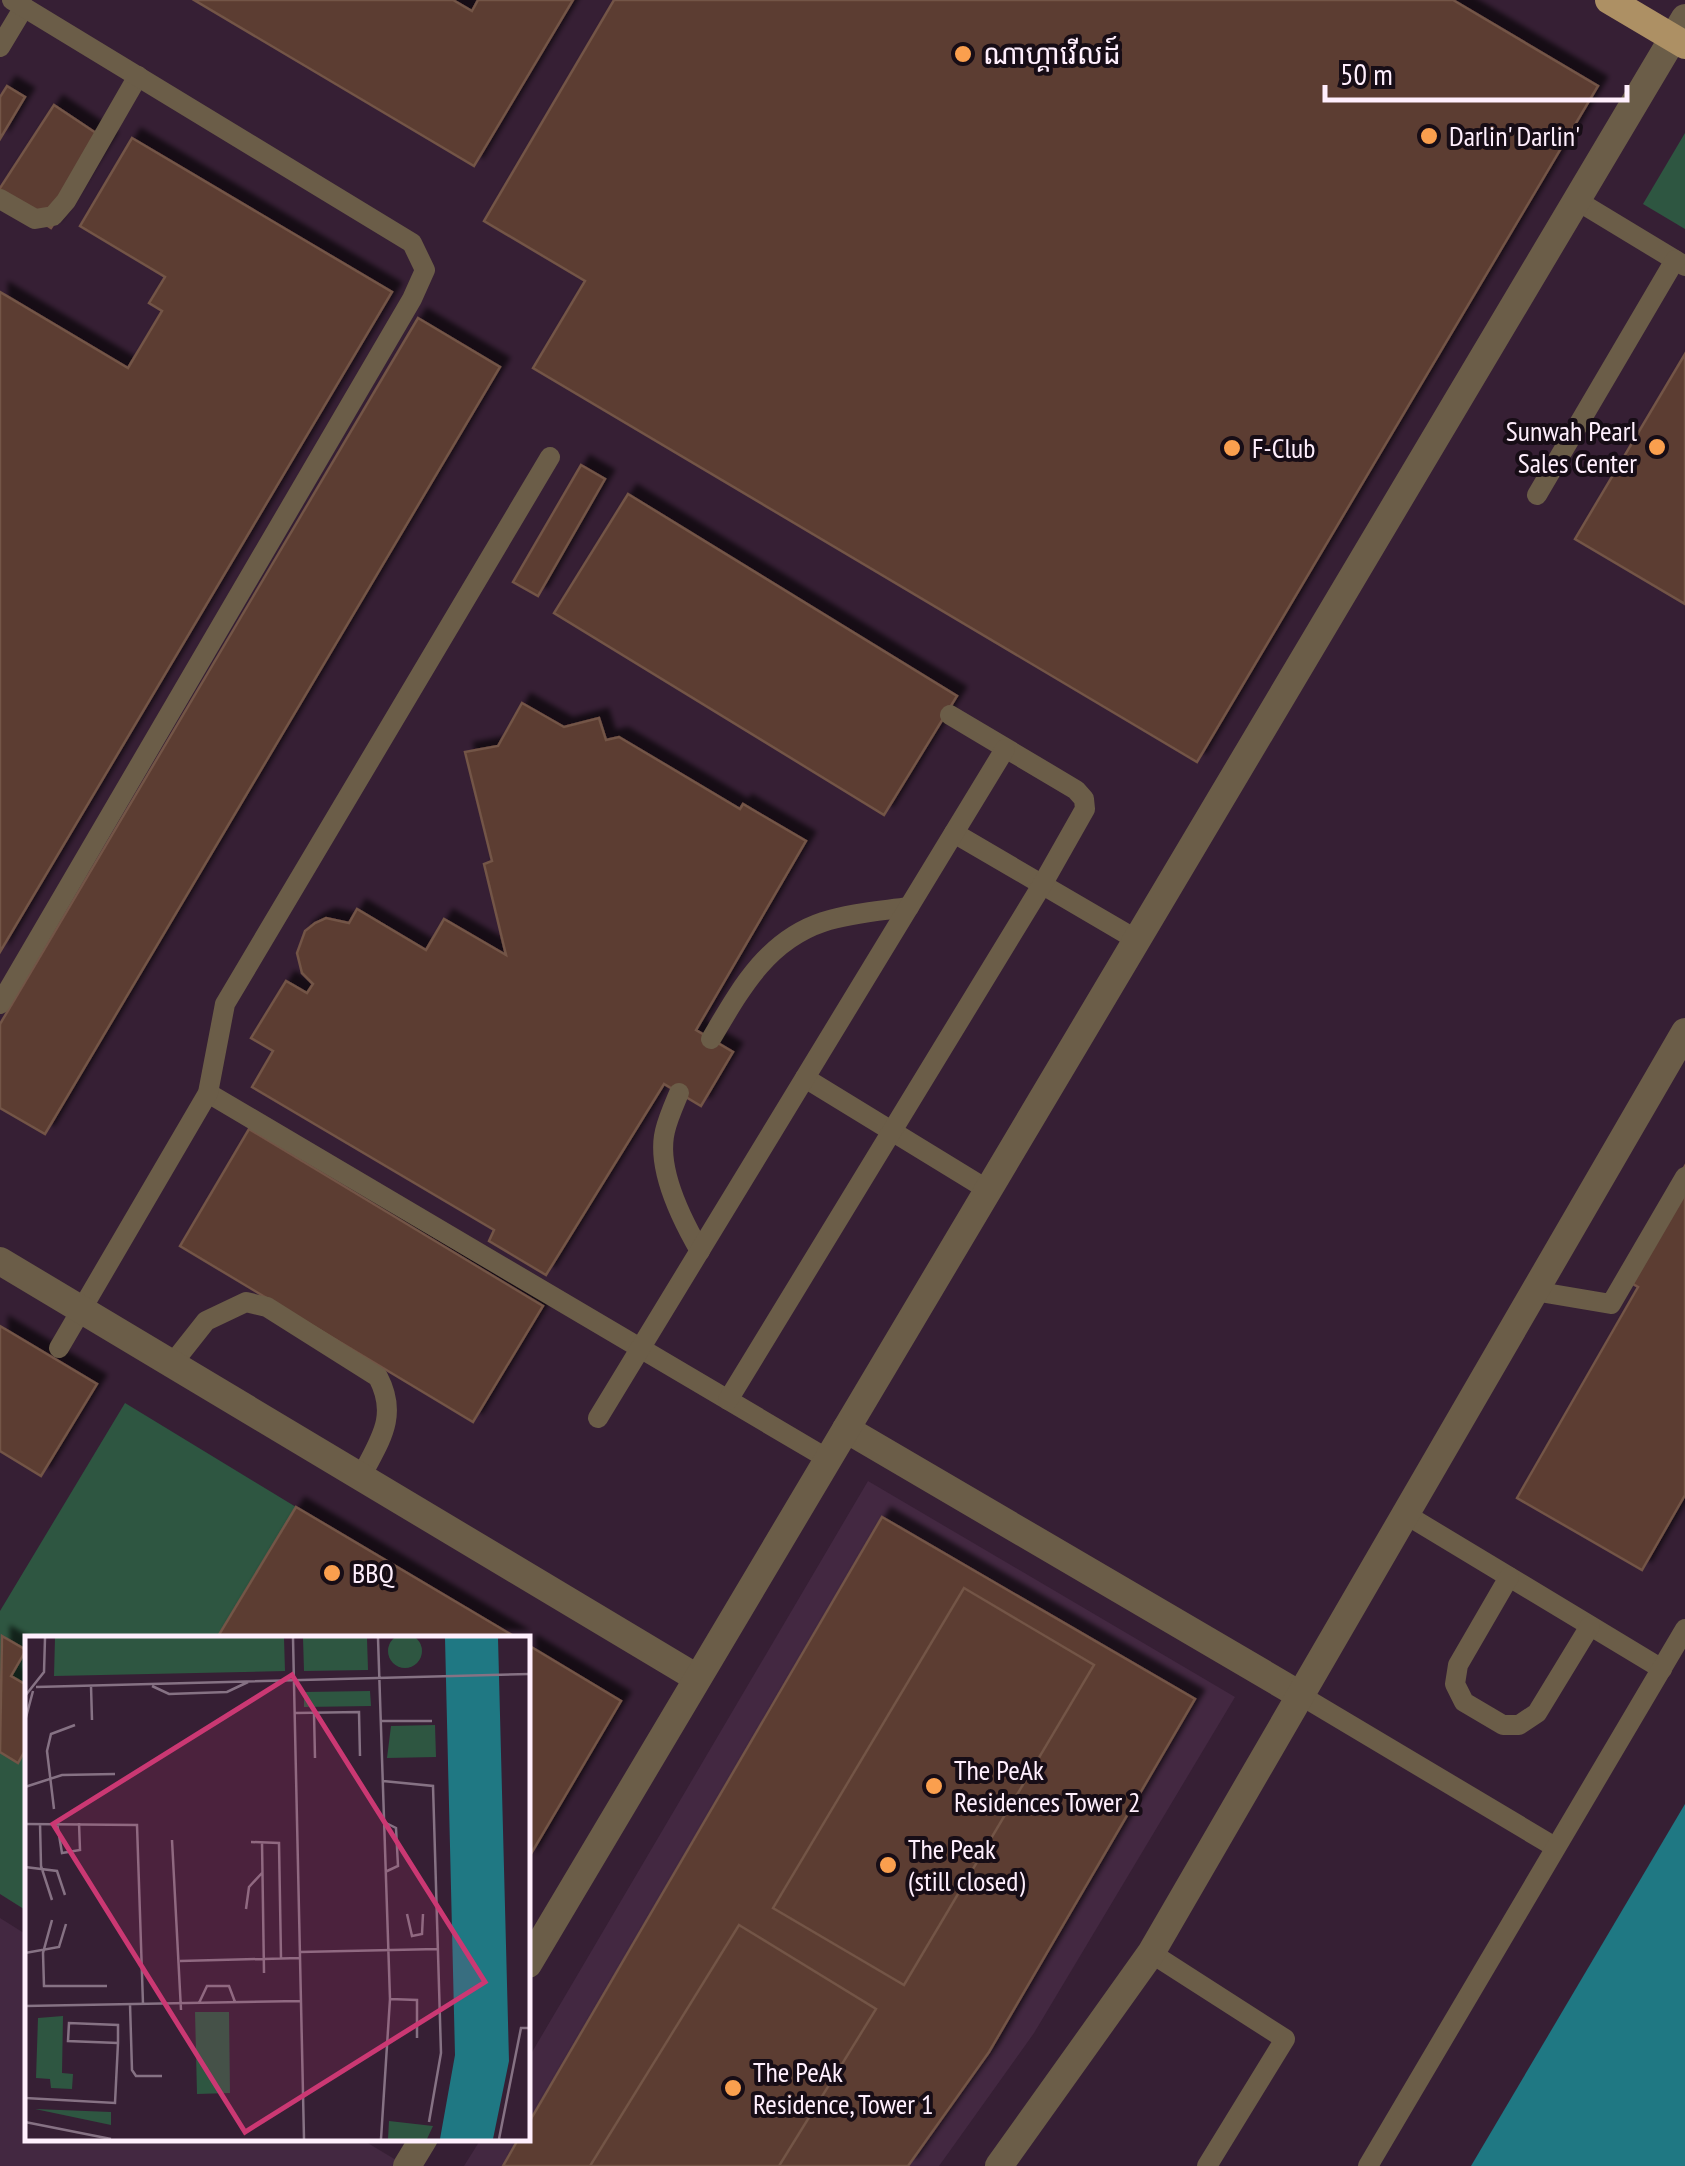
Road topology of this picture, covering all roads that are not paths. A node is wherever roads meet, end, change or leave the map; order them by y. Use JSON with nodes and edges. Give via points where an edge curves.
{"nodes":[{"id":1,"x":1609,"y":0,"type":"edge"},
{"id":2,"x":18,"y":4,"type":"edge"},
{"id":3,"x":1681,"y":34,"type":"edge"},
{"id":4,"x":0,"y":47,"type":"edge"},
{"id":5,"x":138,"y":76,"type":"junction"},
{"id":6,"x":0,"y":199,"type":"edge"},
{"id":7,"x":1576,"y":200,"type":"junction"},
{"id":8,"x":1680,"y":263,"type":"edge"},
{"id":9,"x":550,"y":457,"type":"dead end"},
{"id":10,"x":1537,"y":495,"type":"dead end"},
{"id":11,"x":950,"y":716,"type":"dead end"},
{"id":12,"x":1005,"y":750,"type":"junction"},
{"id":13,"x":954,"y":833,"type":"junction"},
{"id":14,"x":1042,"y":885,"type":"junction"},
{"id":15,"x":909,"y":907,"type":"junction"},
{"id":16,"x":1136,"y":940,"type":"junction"},
{"id":17,"x":0,"y":1004,"type":"edge"},
{"id":18,"x":1685,"y":1034,"type":"edge"},
{"id":19,"x":711,"y":1038,"type":"dead end"},
{"id":20,"x":805,"y":1078,"type":"junction"},
{"id":21,"x":679,"y":1093,"type":"dead end"},
{"id":22,"x":208,"y":1094,"type":"junction"},
{"id":23,"x":892,"y":1131,"type":"junction"},
{"id":24,"x":1685,"y":1177,"type":"edge"},
{"id":25,"x":988,"y":1190,"type":"junction"},
{"id":26,"x":700,"y":1251,"type":"junction"},
{"id":27,"x":0,"y":1261,"type":"edge"},
{"id":28,"x":1534,"y":1292,"type":"junction"},
{"id":29,"x":82,"y":1310,"type":"junction"},
{"id":30,"x":59,"y":1348,"type":"dead end"},
{"id":31,"x":641,"y":1348,"type":"junction"},
{"id":32,"x":172,"y":1364,"type":"junction"},
{"id":33,"x":728,"y":1400,"type":"junction"},
{"id":34,"x":598,"y":1418,"type":"dead end"},
{"id":35,"x":846,"y":1430,"type":"junction"},
{"id":36,"x":828,"y":1458,"type":"junction"},
{"id":37,"x":361,"y":1476,"type":"junction"},
{"id":38,"x":1405,"y":1514,"type":"junction"},
{"id":39,"x":1509,"y":1576,"type":"junction"},
{"id":40,"x":1590,"y":1626,"type":"junction"},
{"id":41,"x":1685,"y":1629,"type":"edge"},
{"id":42,"x":1662,"y":1669,"type":"junction"},
{"id":43,"x":697,"y":1678,"type":"junction"},
{"id":44,"x":1300,"y":1695,"type":"junction"},
{"id":45,"x":1555,"y":1846,"type":"junction"},
{"id":46,"x":1151,"y":1953,"type":"junction"},
{"id":47,"x":530,"y":1961,"type":"edge"},
{"id":48,"x":422,"y":2141,"type":"edge"},
{"id":49,"x":407,"y":2166,"type":"edge"},
{"id":50,"x":998,"y":2166,"type":"edge"},
{"id":51,"x":1207,"y":2166,"type":"edge"},
{"id":52,"x":1368,"y":2166,"type":"edge"}],
"edges":[{"from":1,"to":3,"type":"main road"},
{"from":2,"to":4,"type":"lane"},
{"from":2,"to":5,"type":"lane"},
{"from":3,"to":7,"type":"street"},
{"from":5,"to":6,"type":"lane","via":[[53,216],[36,219]]},
{"from":5,"to":17,"type":"lane","via":[[412,243],[425,270]]},
{"from":7,"to":8,"type":"lane"},
{"from":7,"to":16,"type":"street"},
{"from":8,"to":10,"type":"lane"},
{"from":9,"to":22,"type":"lane","via":[[225,1004]]},
{"from":11,"to":12,"type":"lane"},
{"from":12,"to":13,"type":"lane"},
{"from":12,"to":14,"type":"lane","via":[[1084,800],[1085,810]]},
{"from":13,"to":14,"type":"lane"},
{"from":13,"to":15,"type":"lane"},
{"from":14,"to":16,"type":"lane"},
{"from":14,"to":23,"type":"lane"},
{"from":15,"to":19,"type":"lane","via":[[826,921],[793,935],[762,960]]},
{"from":15,"to":20,"type":"lane"},
{"from":16,"to":25,"type":"street"},
{"from":18,"to":28,"type":"street"},
{"from":20,"to":23,"type":"lane"},
{"from":20,"to":26,"type":"lane"},
{"from":21,"to":26,"type":"lane","via":[[663,1134],[668,1178]]},
{"from":22,"to":29,"type":"lane"},
{"from":22,"to":31,"type":"lane"},
{"from":23,"to":25,"type":"lane"},
{"from":23,"to":33,"type":"lane"},
{"from":24,"to":28,"type":"lane","via":[[1612,1304]]},
{"from":25,"to":35,"type":"street"},
{"from":26,"to":31,"type":"lane"},
{"from":27,"to":29,"type":"street"},
{"from":28,"to":38,"type":"street"},
{"from":29,"to":30,"type":"lane"},
{"from":29,"to":32,"type":"street"},
{"from":31,"to":33,"type":"lane"},
{"from":31,"to":34,"type":"lane"},
{"from":32,"to":37,"type":"street"},
{"from":32,"to":37,"type":"lane","via":[[218,1312],[246,1302],[267,1307],[378,1376],[387,1424]]},
{"from":33,"to":36,"type":"lane"},
{"from":35,"to":36,"type":"street"},
{"from":35,"to":44,"type":"street"},
{"from":36,"to":43,"type":"street"},
{"from":37,"to":43,"type":"street"},
{"from":38,"to":39,"type":"lane"},
{"from":38,"to":44,"type":"street"},
{"from":39,"to":40,"type":"lane"},
{"from":39,"to":40,"type":"lane","via":[[1458,1665],[1454,1684],[1464,1702],[1504,1725],[1519,1725],[1537,1713]]},
{"from":40,"to":42,"type":"lane"},
{"from":41,"to":42,"type":"lane"},
{"from":42,"to":45,"type":"lane"},
{"from":43,"to":47,"type":"street"},
{"from":44,"to":45,"type":"lane"},
{"from":44,"to":46,"type":"street"},
{"from":45,"to":52,"type":"lane"},
{"from":46,"to":50,"type":"street"},
{"from":46,"to":51,"type":"lane","via":[[1285,2039]]},
{"from":48,"to":49,"type":"street"}]}
